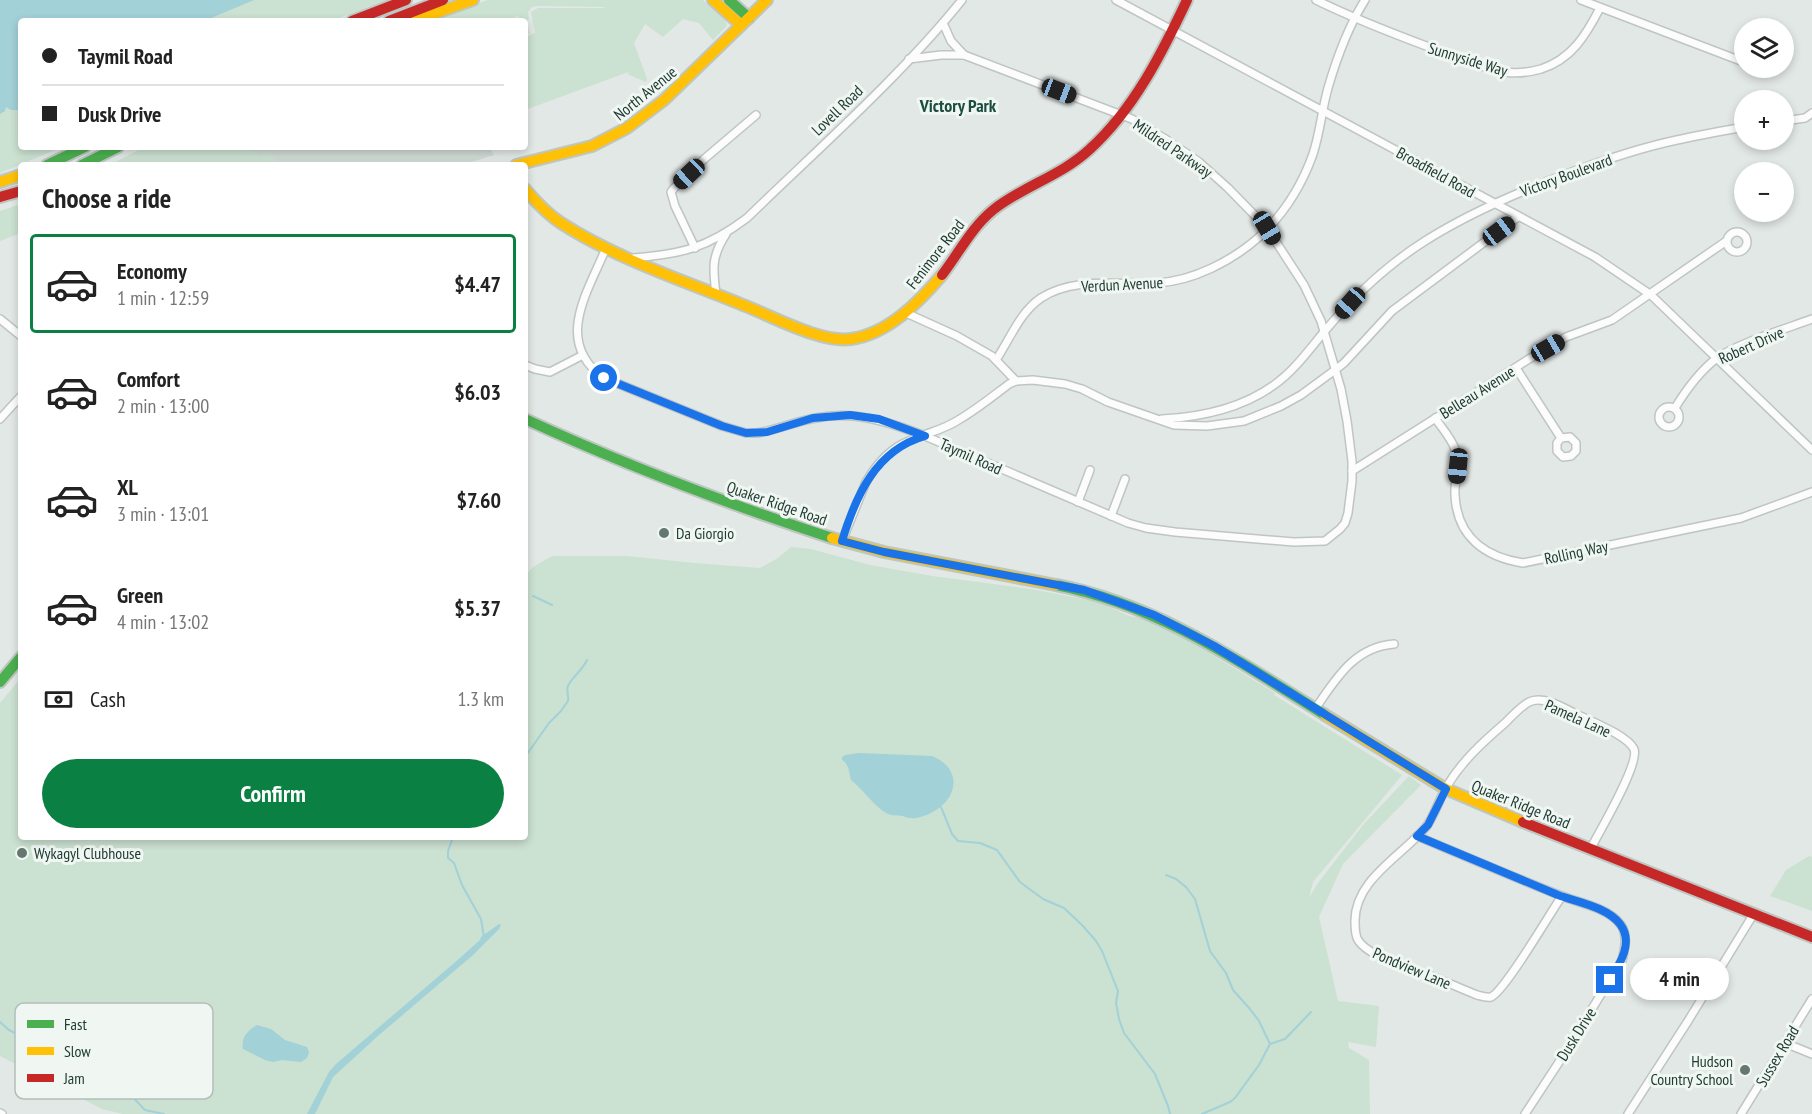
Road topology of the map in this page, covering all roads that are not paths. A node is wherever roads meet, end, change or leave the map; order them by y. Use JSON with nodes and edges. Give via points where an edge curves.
{"nodes":[{"id":1,"x":406,"y":0,"type":"edge"},
{"id":2,"x":443,"y":0,"type":"edge"},
{"id":3,"x":473,"y":0,"type":"edge"},
{"id":4,"x":713,"y":0,"type":"edge"},
{"id":5,"x":729,"y":0,"type":"edge"},
{"id":6,"x":768,"y":0,"type":"edge"},
{"id":7,"x":962,"y":0,"type":"edge"},
{"id":8,"x":1116,"y":0,"type":"edge"},
{"id":9,"x":1187,"y":0,"type":"edge"},
{"id":10,"x":1316,"y":0,"type":"edge"},
{"id":11,"x":1365,"y":0,"type":"edge"},
{"id":12,"x":1581,"y":0,"type":"edge"},
{"id":13,"x":1600,"y":8,"type":"junction"},
{"id":14,"x":1355,"y":17,"type":"junction"},
{"id":15,"x":360,"y":18,"type":"edge"},
{"id":16,"x":396,"y":18,"type":"edge"},
{"id":17,"x":422,"y":18,"type":"edge"},
{"id":18,"x":745,"y":22,"type":"junction"},
{"id":19,"x":943,"y":23,"type":"junction"},
{"id":20,"x":1173,"y":31,"type":"junction"},
{"id":21,"x":964,"y":55,"type":"junction"},
{"id":22,"x":1734,"y":58,"type":"edge"},
{"id":23,"x":909,"y":59,"type":"junction"},
{"id":24,"x":1323,"y":110,"type":"junction"},
{"id":25,"x":1812,"y":113,"type":"edge"},
{"id":26,"x":756,"y":115,"type":"dead end"},
{"id":27,"x":1121,"y":116,"type":"junction"},
{"id":28,"x":1794,"y":120,"type":"edge"},
{"id":29,"x":1734,"y":129,"type":"edge"},
{"id":30,"x":79,"y":150,"type":"edge"},
{"id":31,"x":112,"y":150,"type":"edge"},
{"id":32,"x":53,"y":162,"type":"edge"},
{"id":33,"x":88,"y":162,"type":"edge"},
{"id":34,"x":528,"y":162,"type":"edge"},
{"id":35,"x":18,"y":176,"type":"edge"},
{"id":36,"x":0,"y":182,"type":"edge"},
{"id":37,"x":18,"y":192,"type":"edge"},
{"id":38,"x":528,"y":192,"type":"edge"},
{"id":39,"x":0,"y":197,"type":"edge"},
{"id":40,"x":1494,"y":203,"type":"junction"},
{"id":41,"x":1518,"y":217,"type":"junction"},
{"id":42,"x":1267,"y":228,"type":"junction"},
{"id":43,"x":727,"y":233,"type":"junction"},
{"id":44,"x":1725,"y":242,"type":"dead end"},
{"id":45,"x":606,"y":248,"type":"junction"},
{"id":46,"x":695,"y":248,"type":"junction"},
{"id":47,"x":627,"y":258,"type":"junction"},
{"id":48,"x":716,"y":294,"type":"junction"},
{"id":49,"x":1651,"y":295,"type":"junction"},
{"id":50,"x":904,"y":312,"type":"junction"},
{"id":51,"x":0,"y":319,"type":"edge"},
{"id":52,"x":1812,"y":319,"type":"edge"},
{"id":53,"x":1324,"y":332,"type":"junction"},
{"id":54,"x":18,"y":334,"type":"edge"},
{"id":55,"x":584,"y":355,"type":"junction"},
{"id":56,"x":1718,"y":358,"type":"junction"},
{"id":57,"x":996,"y":360,"type":"junction"},
{"id":58,"x":528,"y":366,"type":"edge"},
{"id":59,"x":1516,"y":368,"type":"junction"},
{"id":60,"x":1335,"y":370,"type":"junction"},
{"id":61,"x":1016,"y":381,"type":"junction"},
{"id":62,"x":18,"y":399,"type":"edge"},
{"id":63,"x":1675,"y":408,"type":"dead end"},
{"id":64,"x":1435,"y":418,"type":"junction"},
{"id":65,"x":0,"y":419,"type":"edge"},
{"id":66,"x":1156,"y":419,"type":"junction"},
{"id":67,"x":528,"y":420,"type":"edge"},
{"id":68,"x":925,"y":436,"type":"junction"},
{"id":69,"x":1561,"y":438,"type":"dead end"},
{"id":70,"x":1812,"y":450,"type":"edge"},
{"id":71,"x":1090,"y":470,"type":"dead end"},
{"id":72,"x":1352,"y":471,"type":"junction"},
{"id":73,"x":1125,"y":478,"type":"dead end"},
{"id":74,"x":1812,"y":492,"type":"edge"},
{"id":75,"x":1078,"y":502,"type":"junction"},
{"id":76,"x":1111,"y":516,"type":"junction"},
{"id":77,"x":1340,"y":529,"type":"joint"},
{"id":78,"x":842,"y":541,"type":"junction"},
{"id":79,"x":1394,"y":644,"type":"dead end"},
{"id":80,"x":18,"y":661,"type":"edge"},
{"id":81,"x":0,"y":682,"type":"edge"},
{"id":82,"x":1315,"y":709,"type":"junction"},
{"id":83,"x":1446,"y":789,"type":"junction"},
{"id":84,"x":1417,"y":836,"type":"junction"},
{"id":85,"x":1591,"y":848,"type":"junction"},
{"id":86,"x":1562,"y":896,"type":"junction"},
{"id":87,"x":1753,"y":915,"type":"junction"},
{"id":88,"x":1812,"y":937,"type":"edge"},
{"id":89,"x":1812,"y":999,"type":"edge"},
{"id":90,"x":1785,"y":1043,"type":"junction"},
{"id":91,"x":1812,"y":1054,"type":"edge"},
{"id":92,"x":1525,"y":1114,"type":"edge"},
{"id":93,"x":1628,"y":1114,"type":"edge"},
{"id":94,"x":1742,"y":1114,"type":"edge"}],
"edges":[{"from":1,"to":15,"type":"main road"},
{"from":2,"to":16,"type":"main road"},
{"from":3,"to":17,"type":"main road"},
{"from":4,"to":18,"type":"main road"},
{"from":5,"to":18,"type":"main road"},
{"from":6,"to":18,"type":"main road","name":"North Avenue"},
{"from":7,"to":19,"type":"street","name":"Lovell Road"},
{"from":8,"to":20,"type":"street","name":"Broadfield Road"},
{"from":9,"to":20,"type":"main road","name":"Fenimore Road"},
{"from":10,"to":14,"type":"street","name":"Sunnyside Way"},
{"from":11,"to":14,"type":"street","name":"Verdun Avenue"},
{"from":12,"to":13,"type":"street"},
{"from":13,"to":14,"type":"street","name":"Sunnyside Way","via":[[1582,39],[1565,57],[1541,69],[1512,73],[1477,64]]},
{"from":13,"to":22,"type":"street"},
{"from":14,"to":24,"type":"street","name":"Verdun Avenue"},
{"from":18,"to":34,"type":"main road","name":"North Avenue","via":[[659,105],[627,129],[592,146]]},
{"from":19,"to":21,"type":"street","via":[[951,41]]},
{"from":19,"to":23,"type":"street","name":"Lovell Road"},
{"from":20,"to":24,"type":"street","name":"Broadfield Road"},
{"from":20,"to":27,"type":"main road","name":"Fenimore Road"},
{"from":21,"to":23,"type":"street","name":"Mildred Parkway"},
{"from":21,"to":27,"type":"street","name":"Mildred Parkway"},
{"from":23,"to":43,"type":"street","name":"Lovell Road"},
{"from":24,"to":40,"type":"street","name":"Broadfield Road"},
{"from":24,"to":42,"type":"street","name":"Verdun Avenue","via":[[1313,154],[1302,179]]},
{"from":25,"to":28,"type":"street"},
{"from":26,"to":46,"type":"street","via":[[671,192]]},
{"from":27,"to":42,"type":"street","name":"Mildred Parkway","via":[[1132,119],[1199,162]]},
{"from":27,"to":50,"type":"main road","name":"Fenimore Road","via":[[1085,154],[988,213],[933,285]]},
{"from":29,"to":40,"type":"street","name":"Victory Boulevard","via":[[1615,156]]},
{"from":30,"to":32,"type":"main road"},
{"from":31,"to":33,"type":"main road"},
{"from":35,"to":36,"type":"main road"},
{"from":37,"to":39,"type":"main road"},
{"from":38,"to":45,"type":"main road","name":"Lovell Road","via":[[559,222]]},
{"from":40,"to":41,"type":"street","name":"Broadfield Road"},
{"from":40,"to":53,"type":"street","name":"Victory Boulevard","via":[[1453,223],[1395,262]]},
{"from":41,"to":49,"type":"street","name":"Broadfield Road","via":[[1595,257]]},
{"from":41,"to":60,"type":"street","name":"Victory Boulevard","via":[[1392,311]]},
{"from":42,"to":53,"type":"street","name":"Mildred Parkway","via":[[1304,285]]},
{"from":42,"to":57,"type":"street","name":"Verdun Avenue","via":[[1227,260],[1181,278],[1057,290],[1030,307]]},
{"from":43,"to":46,"type":"street","name":"Lovell Road"},
{"from":43,"to":48,"type":"street","name":"Lovell Road","via":[[715,255]]},
{"from":44,"to":49,"type":"street","name":"Belleau Avenue"},
{"from":45,"to":47,"type":"main road","name":"Lovell Road"},
{"from":45,"to":55,"type":"street","name":"Taymil Road","via":[[577,320],[577,336]]},
{"from":46,"to":47,"type":"street","name":"Lovell Road"},
{"from":47,"to":48,"type":"main road","name":"Fenimore Road"},
{"from":48,"to":50,"type":"main road","name":"Fenimore Road","via":[[839,340],[868,334]]},
{"from":49,"to":56,"type":"street","name":"Broadfield Road"},
{"from":49,"to":59,"type":"street","name":"Belleau Avenue","via":[[1612,321],[1566,337]]},
{"from":50,"to":57,"type":"street","via":[[957,336]]},
{"from":51,"to":54,"type":"street"},
{"from":52,"to":56,"type":"street","name":"Robert Drive"},
{"from":53,"to":60,"type":"street","name":"Mildred Parkway"},
{"from":53,"to":66,"type":"street","name":"Victory Boulevard","via":[[1290,372],[1255,396],[1206,415]]},
{"from":55,"to":58,"type":"street","via":[[550,372]]},
{"from":55,"to":68,"type":"street","name":"Taymil Road","via":[[604,378],[746,433],[767,432],[813,418],[850,415],[879,419]]},
{"from":56,"to":63,"type":"street","name":"Robert Drive","via":[[1692,383]]},
{"from":56,"to":70,"type":"street","name":"Broadfield Road"},
{"from":57,"to":61,"type":"street"},
{"from":59,"to":64,"type":"street","name":"Belleau Avenue"},
{"from":59,"to":69,"type":"street"},
{"from":60,"to":66,"type":"street","name":"Victory Boulevard","via":[[1301,395],[1244,421],[1207,426],[1174,425]]},
{"from":60,"to":72,"type":"street","name":"Mildred Parkway","via":[[1347,421]]},
{"from":61,"to":66,"type":"street","name":"Victory Boulevard","via":[[1065,384]]},
{"from":61,"to":68,"type":"street","via":[[960,420]]},
{"from":62,"to":65,"type":"street"},
{"from":64,"to":72,"type":"street","name":"Belleau Avenue"},
{"from":64,"to":74,"type":"street","name":"Rolling Way","via":[[1455,449],[1455,494],[1463,526],[1486,552],[1504,560],[1523,563],[1741,518]]},
{"from":67,"to":78,"type":"main road","name":"Quaker Ridge Road","via":[[710,495]]},
{"from":68,"to":75,"type":"street","name":"Taymil Road"},
{"from":68,"to":78,"type":"street","via":[[894,450],[872,473]]},
{"from":71,"to":75,"type":"street"},
{"from":72,"to":77,"type":"street","name":"Mildred Parkway","via":[[1348,513]]},
{"from":73,"to":76,"type":"street"},
{"from":75,"to":76,"type":"street","name":"Taymil Road"},
{"from":76,"to":77,"type":"street","name":"Taymil Road","via":[[1155,529],[1294,542],[1325,540]]},
{"from":78,"to":82,"type":"main road","name":"Quaker Ridge Road","via":[[1108,597],[1214,646]]},
{"from":79,"to":82,"type":"street","via":[[1357,656],[1341,671]]},
{"from":80,"to":81,"type":"main road"},
{"from":82,"to":83,"type":"main road","name":"Quaker Ridge Road"},
{"from":83,"to":84,"type":"street","name":"Pondview Lane","via":[[1428,825]]},
{"from":83,"to":85,"type":"main road","name":"Quaker Ridge Road"},
{"from":83,"to":85,"type":"street","name":"Pamela Lane","via":[[1476,749],[1522,707],[1539,700],[1563,708],[1628,741],[1634,751],[1629,774]]},
{"from":84,"to":86,"type":"street","name":"Dusk Drive"},
{"from":84,"to":86,"type":"street","name":"Pondview Lane","via":[[1375,876],[1356,904],[1358,940],[1380,957],[1490,997],[1508,979]]},
{"from":85,"to":87,"type":"main road","name":"Quaker Ridge Road"},
{"from":86,"to":92,"type":"street","name":"Dusk Drive","via":[[1614,917],[1624,932],[1625,949],[1616,970]]},
{"from":87,"to":88,"type":"main road","name":"Quaker Ridge Road"},
{"from":87,"to":93,"type":"street"},
{"from":89,"to":90,"type":"street","name":"Sussex Road"},
{"from":90,"to":91,"type":"street"},
{"from":90,"to":94,"type":"street","name":"Sussex Road"}]}
